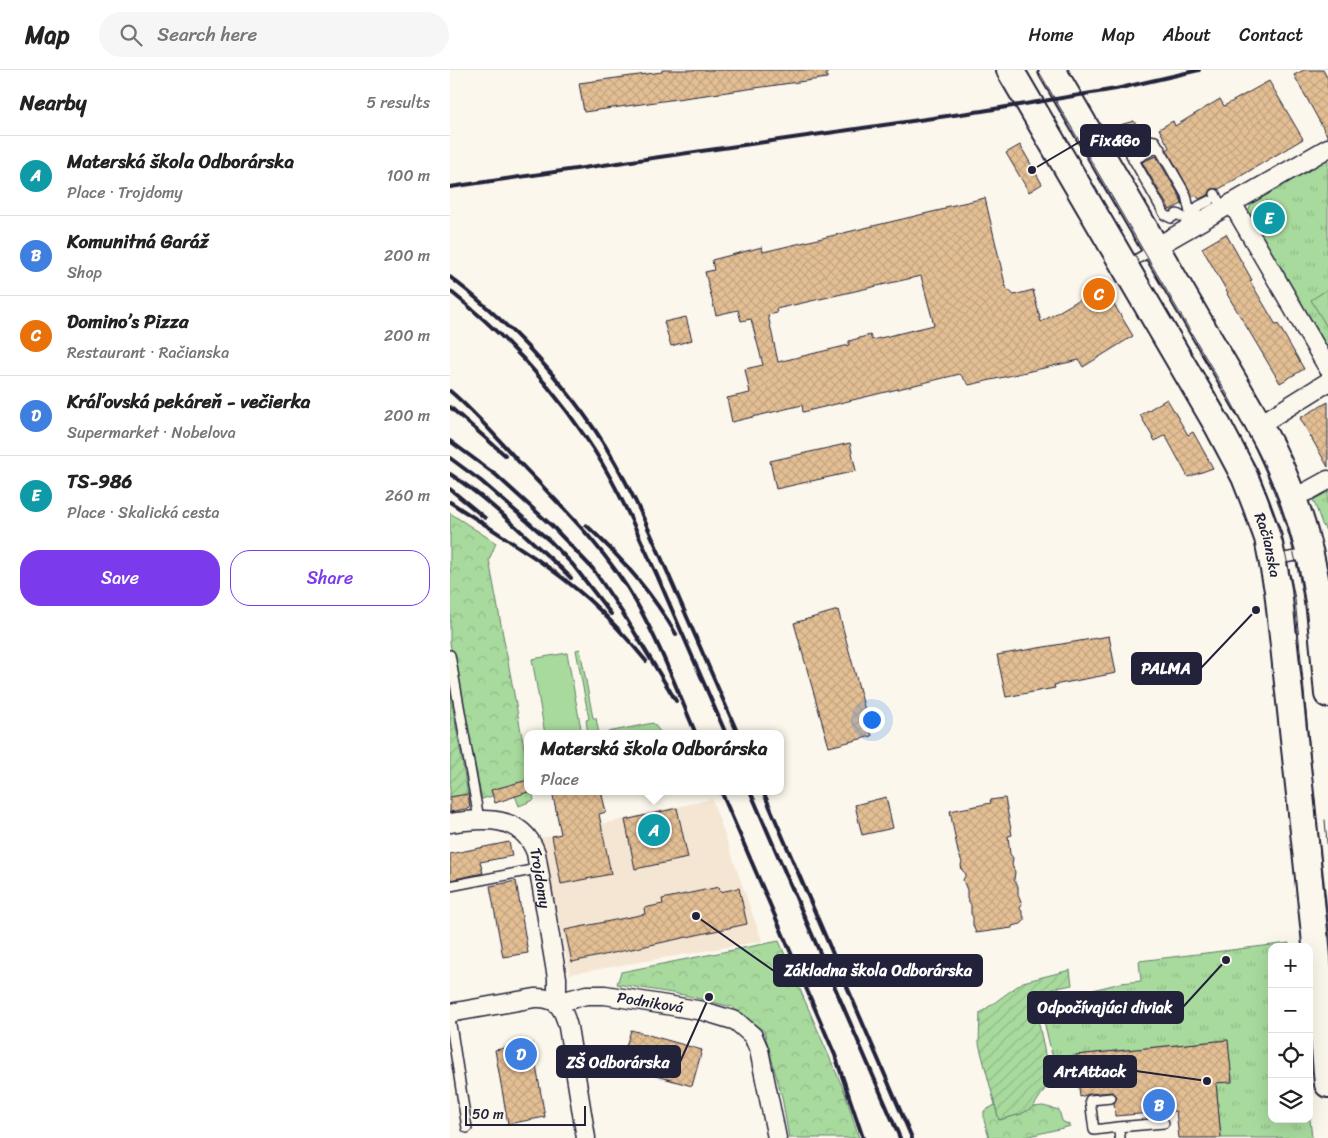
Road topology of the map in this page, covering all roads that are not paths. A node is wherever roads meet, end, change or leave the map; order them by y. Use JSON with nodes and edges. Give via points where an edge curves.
{"nodes":[{"id":1,"x":1010,"y":70,"type":"edge"},
{"id":2,"x":1052,"y":70,"type":"edge"},
{"id":3,"x":1328,"y":148,"type":"edge"},
{"id":4,"x":1220,"y":202,"type":"junction"},
{"id":5,"x":1192,"y":221,"type":"junction"},
{"id":6,"x":1156,"y":248,"type":"junction"},
{"id":7,"x":1125,"y":267,"type":"junction"},
{"id":8,"x":1328,"y":368,"type":"edge"},
{"id":9,"x":1328,"y":382,"type":"edge"},
{"id":10,"x":1259,"y":424,"type":"junction"},
{"id":11,"x":1328,"y":480,"type":"edge"},
{"id":12,"x":1293,"y":496,"type":"junction"},
{"id":13,"x":1319,"y":558,"type":"edge"},
{"id":14,"x":1273,"y":560,"type":"junction"},
{"id":15,"x":450,"y":655,"type":"edge"},
{"id":16,"x":1328,"y":694,"type":"edge"},
{"id":17,"x":479,"y":819,"type":"junction"},
{"id":18,"x":450,"y":823,"type":"edge"},
{"id":19,"x":538,"y":869,"type":"junction"},
{"id":20,"x":450,"y":886,"type":"edge"},
{"id":21,"x":557,"y":1003,"type":"junction"},
{"id":22,"x":450,"y":1013,"type":"edge"},
{"id":23,"x":450,"y":1018,"type":"edge"},
{"id":24,"x":1328,"y":1084,"type":"edge"},
{"id":25,"x":1111,"y":1098,"type":"dead end"},
{"id":26,"x":1164,"y":1123,"type":"dead end"},
{"id":27,"x":1118,"y":1127,"type":"junction"},
{"id":28,"x":467,"y":1128,"type":"dead end"},
{"id":29,"x":586,"y":1138,"type":"edge"},
{"id":30,"x":777,"y":1138,"type":"edge"},
{"id":31,"x":1120,"y":1138,"type":"edge"}],
"edges":[{"from":1,"to":7,"type":"main road","name":"Račianska"},
{"from":2,"to":6,"type":"main road"},
{"from":3,"to":4,"type":"street"},
{"from":4,"to":5,"type":"street"},
{"from":4,"to":8,"type":"street"},
{"from":5,"to":5,"type":"lane","via":[[1188,202],[1176,186],[1155,140],[1132,150],[1133,160],[1152,185],[1165,215],[1170,218],[1177,214]]},
{"from":5,"to":6,"type":"street"},
{"from":6,"to":7,"type":"lane"},
{"from":6,"to":10,"type":"main road"},
{"from":7,"to":14,"type":"main road","name":"Račianska","via":[[1238,462]]},
{"from":9,"to":10,"type":"street"},
{"from":10,"to":12,"type":"main road"},
{"from":11,"to":12,"type":"street","via":[[1308,492]]},
{"from":12,"to":13,"type":"main road"},
{"from":13,"to":14,"type":"lane"},
{"from":13,"to":16,"type":"main road","via":[[1319,603]]},
{"from":14,"to":24,"type":"main road","name":"Račianska","via":[[1282,618]]},
{"from":15,"to":17,"type":"lane"},
{"from":17,"to":18,"type":"street","name":"Trojdomy"},
{"from":17,"to":19,"type":"street","name":"Trojdomy","via":[[500,820],[524,834],[533,845]]},
{"from":19,"to":20,"type":"lane"},
{"from":19,"to":21,"type":"street","name":"Trojdomy","via":[[557,978]]},
{"from":21,"to":22,"type":"street","via":[[544,997]]},
{"from":21,"to":29,"type":"street","via":[[568,1027]]},
{"from":21,"to":30,"type":"street","name":"Podniková","via":[[586,995],[604,995],[703,1011],[736,1021],[753,1036],[759,1050]]},
{"from":23,"to":28,"type":"lane"},
{"from":25,"to":27,"type":"lane","via":[[1090,1100],[1094,1130]]},
{"from":26,"to":27,"type":"lane"},
{"from":27,"to":31,"type":"lane"}]}
